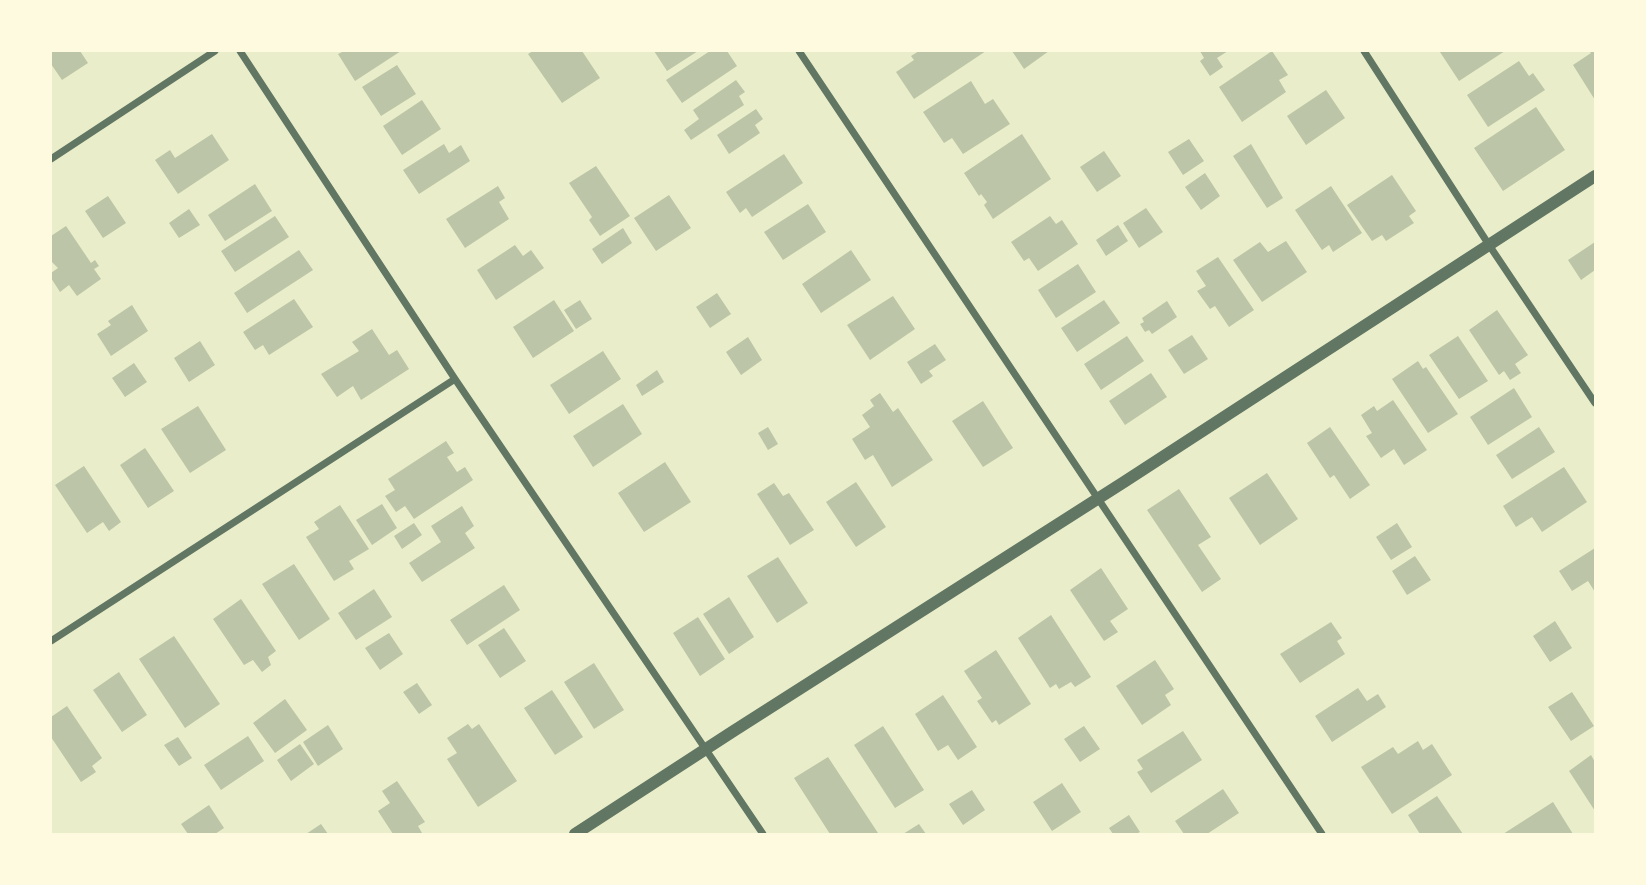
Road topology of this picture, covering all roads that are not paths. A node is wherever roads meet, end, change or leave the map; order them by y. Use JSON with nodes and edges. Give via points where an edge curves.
{"nodes":[{"id":1,"x":215,"y":51,"type":"edge"},
{"id":2,"x":240,"y":51,"type":"edge"},
{"id":3,"x":799,"y":51,"type":"edge"},
{"id":4,"x":1364,"y":51,"type":"edge"},
{"id":5,"x":51,"y":159,"type":"edge"},
{"id":6,"x":1595,"y":176,"type":"edge"},
{"id":7,"x":1489,"y":245,"type":"junction"},
{"id":8,"x":455,"y":379,"type":"junction"},
{"id":9,"x":1595,"y":403,"type":"edge"},
{"id":10,"x":1098,"y":499,"type":"junction"},
{"id":11,"x":51,"y":641,"type":"edge"},
{"id":12,"x":705,"y":749,"type":"junction"},
{"id":13,"x":575,"y":834,"type":"edge"},
{"id":14,"x":764,"y":834,"type":"edge"},
{"id":15,"x":1322,"y":834,"type":"edge"}],
"edges":[{"from":1,"to":5,"type":"street"},
{"from":2,"to":8,"type":"street"},
{"from":3,"to":10,"type":"street"},
{"from":4,"to":7,"type":"street"},
{"from":6,"to":7,"type":"street"},
{"from":7,"to":9,"type":"street"},
{"from":7,"to":10,"type":"street"},
{"from":8,"to":11,"type":"street"},
{"from":8,"to":12,"type":"street"},
{"from":10,"to":12,"type":"street"},
{"from":10,"to":15,"type":"street"},
{"from":12,"to":13,"type":"street"},
{"from":12,"to":14,"type":"street"}]}
